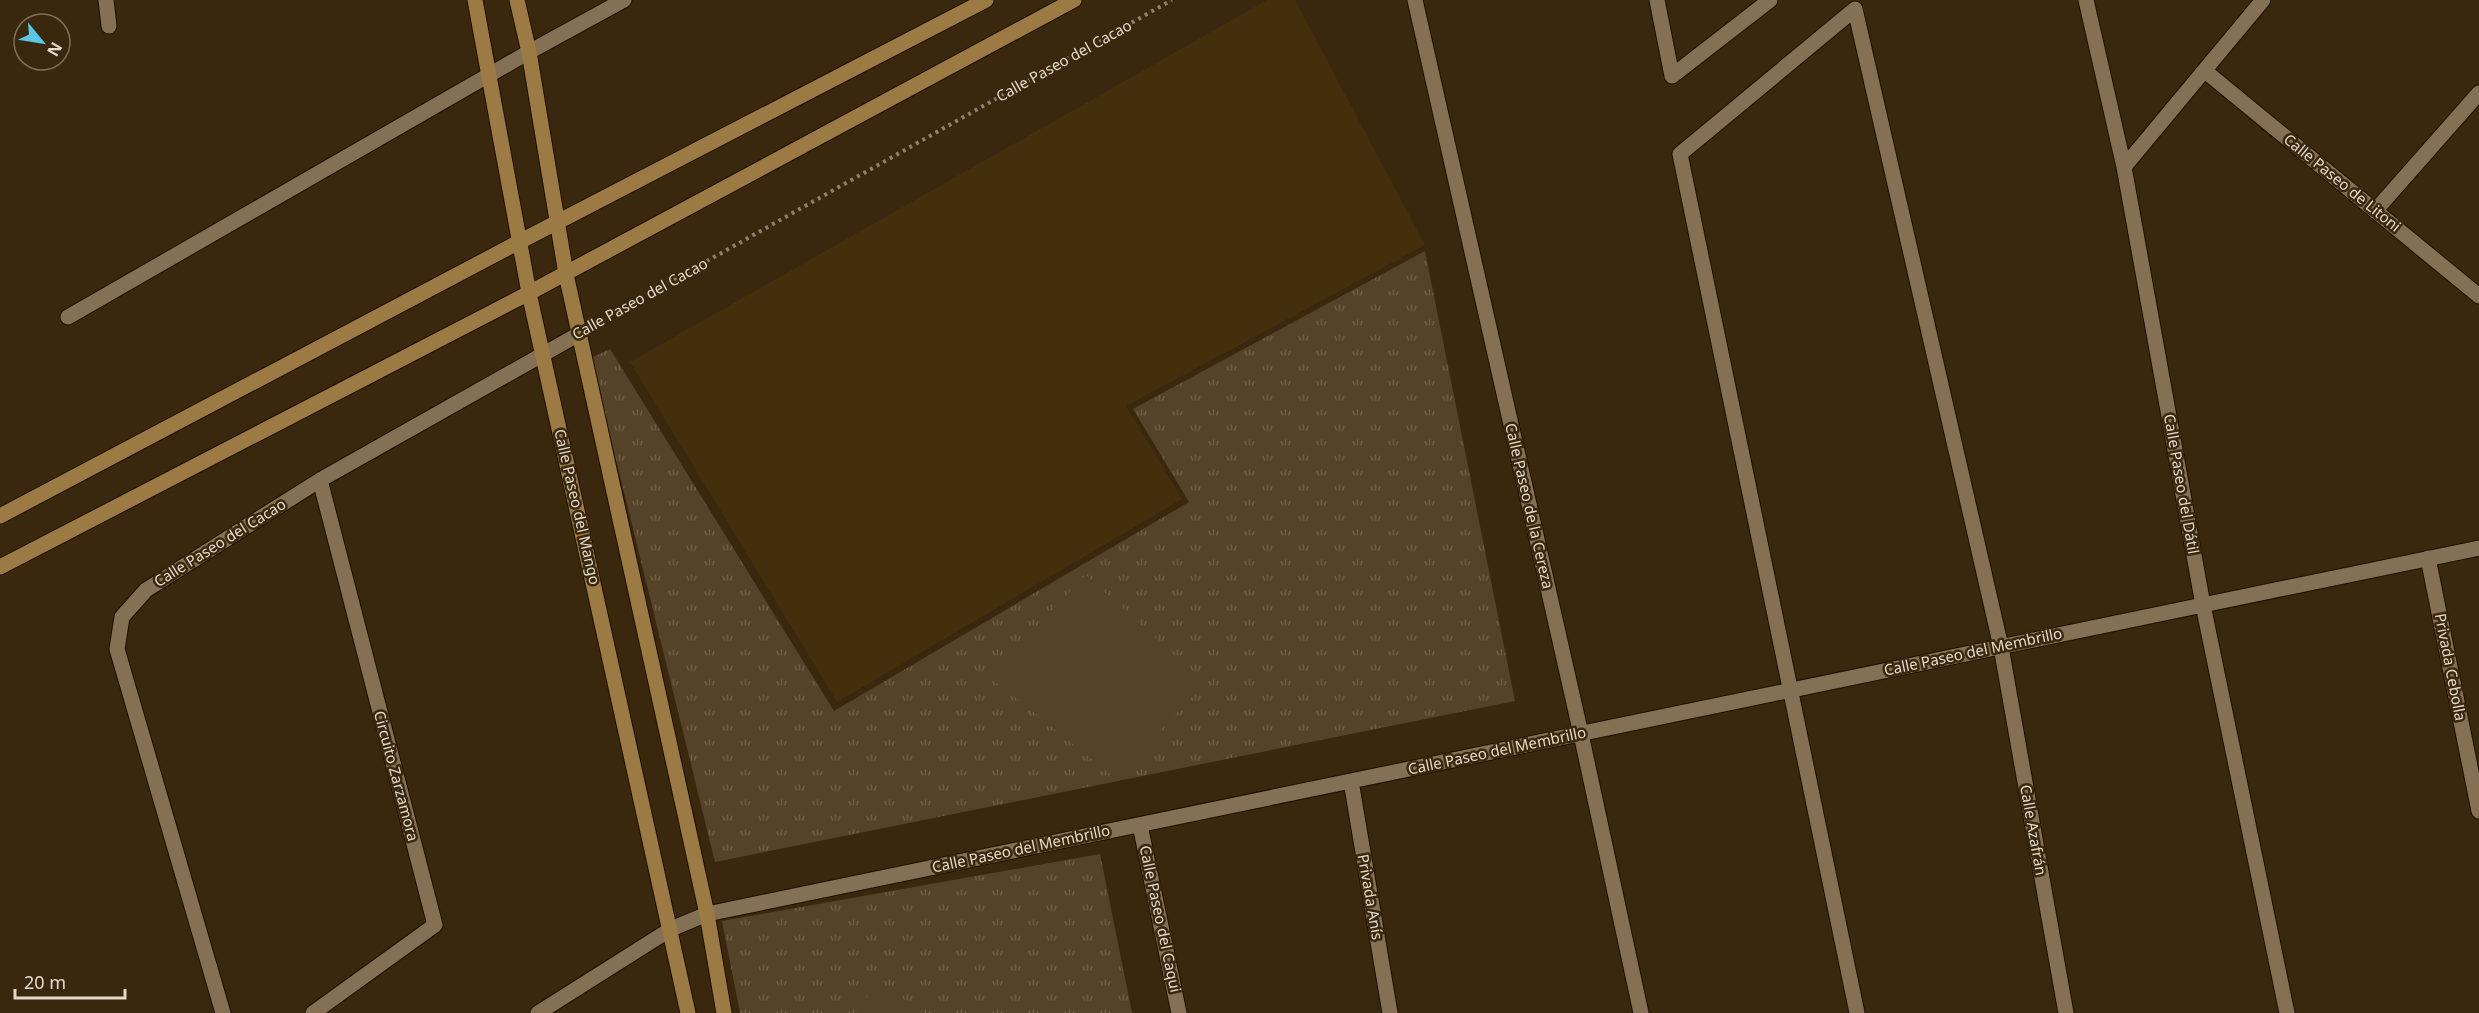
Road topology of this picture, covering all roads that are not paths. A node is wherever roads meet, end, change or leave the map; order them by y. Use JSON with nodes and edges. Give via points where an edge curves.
{"nodes":[{"id":1,"x":106,"y":0,"type":"edge"},
{"id":2,"x":475,"y":0,"type":"edge"},
{"id":3,"x":517,"y":0,"type":"edge"},
{"id":4,"x":624,"y":0,"type":"edge"},
{"id":5,"x":986,"y":0,"type":"edge"},
{"id":6,"x":1074,"y":0,"type":"edge"},
{"id":7,"x":1415,"y":0,"type":"edge"},
{"id":8,"x":1657,"y":0,"type":"edge"},
{"id":9,"x":1770,"y":0,"type":"edge"},
{"id":10,"x":2086,"y":0,"type":"edge"},
{"id":11,"x":2263,"y":0,"type":"edge"},
{"id":12,"x":109,"y":26,"type":"dead end"},
{"id":13,"x":529,"y":52,"type":"junction"},
{"id":14,"x":2205,"y":70,"type":"junction"},
{"id":15,"x":490,"y":75,"type":"junction"},
{"id":16,"x":2479,"y":93,"type":"edge"},
{"id":17,"x":2124,"y":167,"type":"junction"},
{"id":18,"x":2375,"y":211,"type":"junction"},
{"id":19,"x":557,"y":223,"type":"junction"},
{"id":20,"x":519,"y":242,"type":"junction"},
{"id":21,"x":566,"y":274,"type":"junction"},
{"id":22,"x":529,"y":293,"type":"junction"},
{"id":23,"x":2479,"y":296,"type":"edge"},
{"id":24,"x":68,"y":317,"type":"dead end"},
{"id":25,"x":579,"y":334,"type":"junction"},
{"id":26,"x":543,"y":354,"type":"junction"},
{"id":27,"x":320,"y":480,"type":"junction"},
{"id":28,"x":0,"y":516,"type":"edge"},
{"id":29,"x":2479,"y":548,"type":"edge"},
{"id":30,"x":2428,"y":558,"type":"junction"},
{"id":31,"x":0,"y":567,"type":"edge"},
{"id":32,"x":2204,"y":605,"type":"junction"},
{"id":33,"x":2001,"y":647,"type":"junction"},
{"id":34,"x":1789,"y":690,"type":"junction"},
{"id":35,"x":1581,"y":734,"type":"junction"},
{"id":36,"x":1350,"y":781,"type":"junction"},
{"id":37,"x":2479,"y":811,"type":"edge"},
{"id":38,"x":1140,"y":825,"type":"junction"},
{"id":39,"x":707,"y":914,"type":"junction"},
{"id":40,"x":671,"y":929,"type":"junction"},
{"id":41,"x":223,"y":1013,"type":"edge"},
{"id":42,"x":313,"y":1013,"type":"edge"},
{"id":43,"x":538,"y":1013,"type":"edge"},
{"id":44,"x":688,"y":1013,"type":"edge"},
{"id":45,"x":724,"y":1013,"type":"edge"},
{"id":46,"x":1179,"y":1013,"type":"edge"},
{"id":47,"x":1390,"y":1013,"type":"edge"},
{"id":48,"x":1641,"y":1013,"type":"edge"},
{"id":49,"x":1857,"y":1013,"type":"edge"},
{"id":50,"x":2066,"y":1013,"type":"edge"},
{"id":51,"x":2287,"y":1013,"type":"edge"}],
"edges":[{"from":1,"to":12,"type":"street"},
{"from":2,"to":15,"type":"street","name":"Calle Paseo del Mango"},
{"from":3,"to":13,"type":"street"},
{"from":4,"to":13,"type":"street"},
{"from":5,"to":19,"type":"street"},
{"from":6,"to":21,"type":"street"},
{"from":7,"to":35,"type":"street","name":"Calle Paseo de la Cereza"},
{"from":8,"to":9,"type":"street","via":[[1672,76]]},
{"from":10,"to":17,"type":"street","name":"Calle Paseo del Dátil"},
{"from":11,"to":14,"type":"street"},
{"from":13,"to":15,"type":"street"},
{"from":13,"to":19,"type":"street"},
{"from":14,"to":17,"type":"street"},
{"from":14,"to":18,"type":"street","name":"Calle Paseo de Litoni"},
{"from":15,"to":20,"type":"street","name":"Calle Paseo del Mango"},
{"from":15,"to":24,"type":"street"},
{"from":16,"to":18,"type":"street"},
{"from":17,"to":32,"type":"street","name":"Calle Paseo del Dátil"},
{"from":18,"to":23,"type":"street","name":"Calle Paseo de Litoni"},
{"from":19,"to":20,"type":"street"},
{"from":19,"to":21,"type":"street"},
{"from":20,"to":22,"type":"street","name":"Calle Paseo del Mango"},
{"from":20,"to":28,"type":"street"},
{"from":21,"to":22,"type":"street"},
{"from":21,"to":25,"type":"street"},
{"from":22,"to":26,"type":"street","name":"Calle Paseo del Mango"},
{"from":22,"to":31,"type":"street"},
{"from":25,"to":26,"type":"street","name":"Calle Paseo del Cacao"},
{"from":25,"to":39,"type":"street"},
{"from":26,"to":27,"type":"street","name":"Calle Paseo del Cacao"},
{"from":26,"to":40,"type":"street","name":"Calle Paseo del Mango"},
{"from":27,"to":41,"type":"street","name":"Calle Paseo del Cacao","via":[[146,590],[122,617],[117,650]]},
{"from":27,"to":42,"type":"street","name":"Circuito Zarzamora","via":[[435,925]]},
{"from":29,"to":30,"type":"street","name":"Calle Paseo del Membrillo"},
{"from":30,"to":32,"type":"street","name":"Calle Paseo del Membrillo"},
{"from":30,"to":37,"type":"street","name":"Privada Cebolla"},
{"from":32,"to":33,"type":"street","name":"Calle Paseo del Membrillo"},
{"from":32,"to":51,"type":"street","name":"Calle Paseo del Dátil"},
{"from":33,"to":34,"type":"street","name":"Calle Paseo del Membrillo"},
{"from":33,"to":34,"type":"street","name":"Calle Azafrán","via":[[1855,9],[1680,154]]},
{"from":33,"to":50,"type":"street","name":"Calle Azafrán"},
{"from":34,"to":35,"type":"street","name":"Calle Paseo del Membrillo"},
{"from":34,"to":49,"type":"street"},
{"from":35,"to":36,"type":"street","name":"Calle Paseo del Membrillo"},
{"from":35,"to":48,"type":"street","name":"Calle Paseo de la Cereza"},
{"from":36,"to":38,"type":"street","name":"Calle Paseo del Membrillo"},
{"from":36,"to":47,"type":"street","name":"Privada Anís"},
{"from":38,"to":39,"type":"street","name":"Calle Paseo del Membrillo"},
{"from":38,"to":46,"type":"street","name":"Calle Paseo del Caqui"},
{"from":39,"to":40,"type":"street","name":"Calle Paseo del Membrillo"},
{"from":39,"to":45,"type":"street"},
{"from":40,"to":43,"type":"street","name":"Calle Paseo del Membrillo"},
{"from":40,"to":44,"type":"street","name":"Calle Paseo del Mango"}]}
